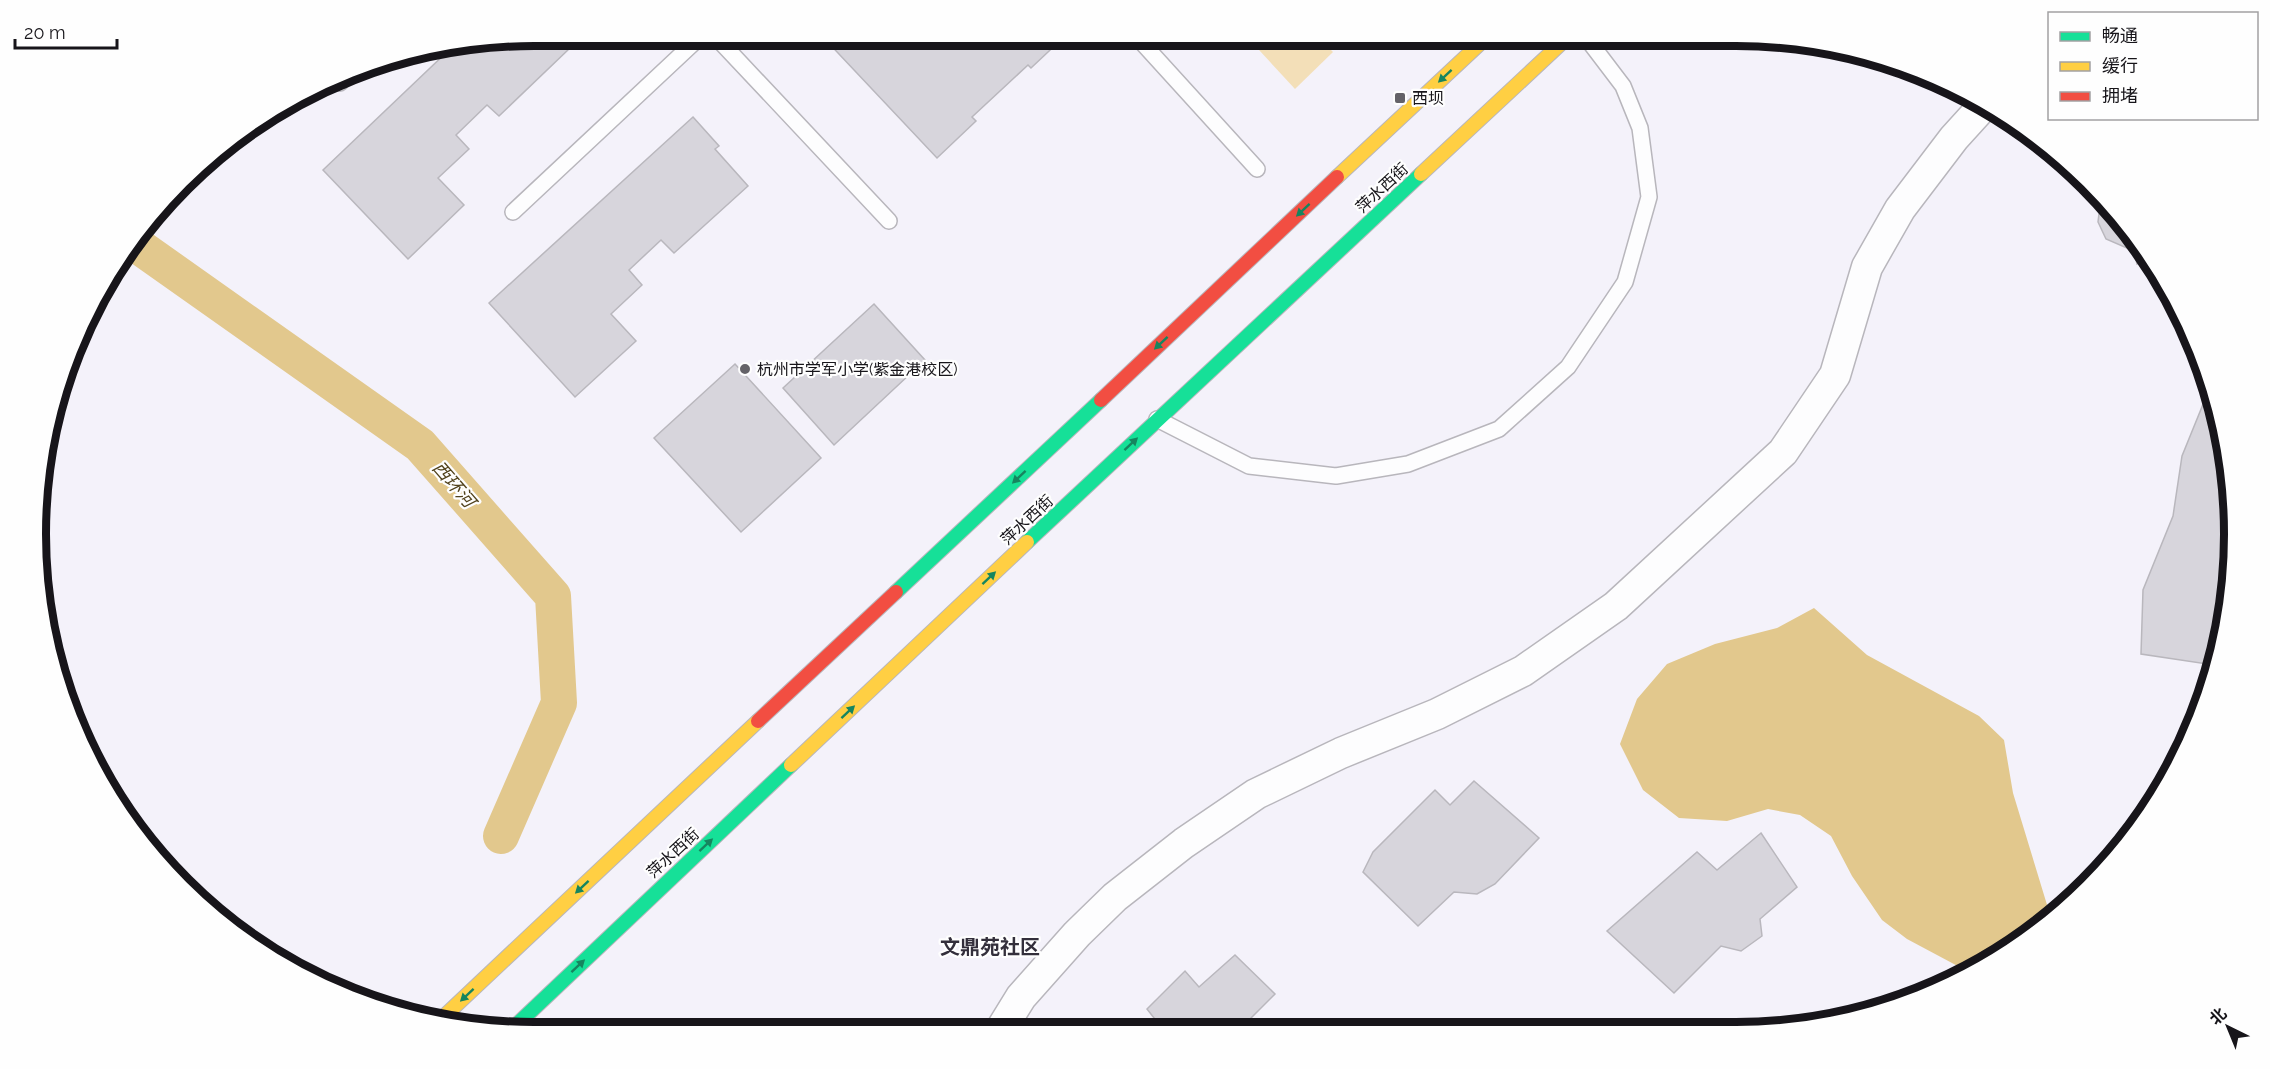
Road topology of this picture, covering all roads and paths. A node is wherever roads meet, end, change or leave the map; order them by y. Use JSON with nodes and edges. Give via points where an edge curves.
{"nodes":[{"id":1,"x":690,"y":46,"type":"edge"},
{"id":2,"x":724,"y":46,"type":"edge"},
{"id":3,"x":1145,"y":46,"type":"edge"},
{"id":4,"x":1477,"y":46,"type":"edge"},
{"id":5,"x":1558,"y":46,"type":"edge"},
{"id":6,"x":1593,"y":46,"type":"edge"},
{"id":7,"x":1978,"y":111,"type":"edge"},
{"id":8,"x":1257,"y":169,"type":"dead end"},
{"id":9,"x":513,"y":212,"type":"dead end"},
{"id":10,"x":889,"y":221,"type":"dead end"},
{"id":11,"x":1157,"y":419,"type":"junction"},
{"id":12,"x":446,"y":1014,"type":"edge"},
{"id":13,"x":520,"y":1022,"type":"edge"},
{"id":14,"x":1006,"y":1022,"type":"edge"}],
"edges":[{"from":1,"to":9,"type":"lane"},
{"from":2,"to":10,"type":"lane"},
{"from":3,"to":8,"type":"lane"},
{"from":4,"to":12,"type":"main road","one_way":true},
{"from":5,"to":11,"type":"main road","name":"萍水西街"},
{"from":6,"to":11,"type":"lane","via":[[1623,86],[1641,128],[1649,197],[1625,282],[1568,367],[1499,429],[1408,464],[1336,476],[1249,466]]},
{"from":7,"to":14,"type":"street","via":[[1900,209],[1867,267],[1834,375],[1783,452],[1616,606],[1522,671],[1437,714],[1341,753],[1256,794],[1184,843],[1115,897],[1077,934],[1021,997]]},
{"from":13,"to":11,"type":"main road","name":"萍水西街","one_way":true}]}
